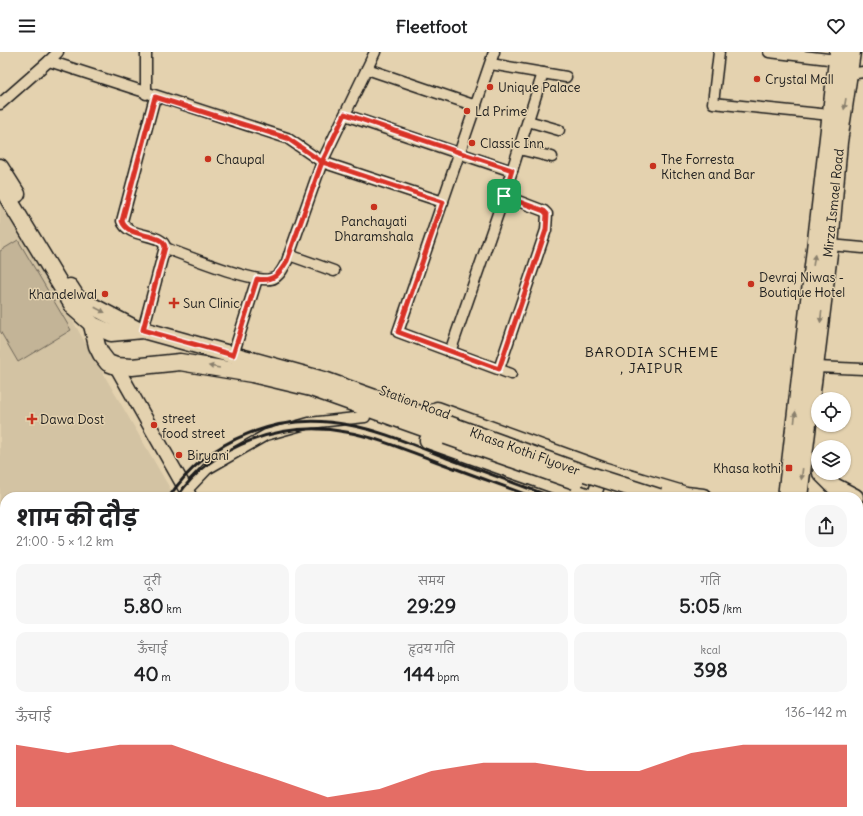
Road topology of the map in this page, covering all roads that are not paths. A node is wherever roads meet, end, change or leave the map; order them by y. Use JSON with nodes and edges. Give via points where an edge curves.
{"nodes":[{"id":1,"x":58,"y":52,"type":"edge"},
{"id":2,"x":146,"y":52,"type":"edge"},
{"id":3,"x":375,"y":52,"type":"edge"},
{"id":4,"x":719,"y":52,"type":"edge"},
{"id":5,"x":769,"y":52,"type":"edge"},
{"id":6,"x":852,"y":52,"type":"edge"},
{"id":7,"x":491,"y":56,"type":"edge"},
{"id":8,"x":837,"y":56,"type":"edge"},
{"id":9,"x":49,"y":61,"type":"junction"},
{"id":10,"x":367,"y":69,"type":"junction"},
{"id":11,"x":544,"y":73,"type":"junction"},
{"id":12,"x":856,"y":73,"type":"edge"},
{"id":13,"x":566,"y":77,"type":"dead end"},
{"id":14,"x":151,"y":95,"type":"junction"},
{"id":15,"x":0,"y":104,"type":"edge"},
{"id":16,"x":476,"y":106,"type":"junction"},
{"id":17,"x":345,"y":114,"type":"junction"},
{"id":18,"x":830,"y":115,"type":"junction"},
{"id":19,"x":528,"y":121,"type":"junction"},
{"id":20,"x":559,"y":130,"type":"dead end"},
{"id":21,"x":519,"y":149,"type":"junction"},
{"id":22,"x":460,"y":152,"type":"junction"},
{"id":23,"x":552,"y":157,"type":"dead end"},
{"id":24,"x":322,"y":162,"type":"junction"},
{"id":25,"x":0,"y":166,"type":"edge"},
{"id":26,"x":512,"y":170,"type":"junction"},
{"id":27,"x":0,"y":185,"type":"edge"},
{"id":28,"x":504,"y":196,"type":"junction"},
{"id":29,"x":443,"y":202,"type":"junction"},
{"id":30,"x":830,"y":245,"type":"junction"},
{"id":31,"x":165,"y":247,"type":"junction"},
{"id":32,"x":863,"y":248,"type":"edge"},
{"id":33,"x":290,"y":255,"type":"junction"},
{"id":34,"x":334,"y":271,"type":"dead end"},
{"id":35,"x":257,"y":279,"type":"junction"},
{"id":36,"x":92,"y":325,"type":"junction"},
{"id":37,"x":135,"y":330,"type":"junction"},
{"id":38,"x":450,"y":352,"type":"junction"},
{"id":39,"x":233,"y":355,"type":"junction"},
{"id":40,"x":116,"y":366,"type":"junction"},
{"id":41,"x":253,"y":367,"type":"junction"},
{"id":42,"x":816,"y":367,"type":"junction"},
{"id":43,"x":499,"y":369,"type":"junction"},
{"id":44,"x":863,"y":369,"type":"edge"},
{"id":45,"x":274,"y":372,"type":"junction"},
{"id":46,"x":511,"y":374,"type":"dead end"},
{"id":47,"x":365,"y":417,"type":"junction"},
{"id":48,"x":805,"y":446,"type":"junction"},
{"id":49,"x":811,"y":456,"type":"edge"},
{"id":50,"x":586,"y":465,"type":"junction"},
{"id":51,"x":602,"y":470,"type":"junction"},
{"id":52,"x":828,"y":480,"type":"edge"},
{"id":53,"x":187,"y":492,"type":"edge"},
{"id":54,"x":189,"y":492,"type":"edge"},
{"id":55,"x":570,"y":492,"type":"edge"},
{"id":56,"x":582,"y":492,"type":"edge"},
{"id":57,"x":595,"y":492,"type":"edge"},
{"id":58,"x":608,"y":492,"type":"edge"},
{"id":59,"x":643,"y":492,"type":"edge"},
{"id":60,"x":676,"y":492,"type":"edge"},
{"id":61,"x":787,"y":492,"type":"edge"},
{"id":62,"x":800,"y":492,"type":"edge"},
{"id":63,"x":847,"y":492,"type":"edge"}],
"edges":[{"from":1,"to":9,"type":"street"},
{"from":2,"to":14,"type":"street"},
{"from":3,"to":10,"type":"street"},
{"from":4,"to":18,"type":"street","via":[[712,103]]},
{"from":5,"to":8,"type":"street"},
{"from":6,"to":12,"type":"main road","name":"Mirza Ismael Road"},
{"from":7,"to":11,"type":"street"},
{"from":7,"to":16,"type":"street"},
{"from":8,"to":18,"type":"main road"},
{"from":9,"to":14,"type":"street"},
{"from":9,"to":15,"type":"street"},
{"from":10,"to":16,"type":"street"},
{"from":10,"to":17,"type":"street"},
{"from":11,"to":13,"type":"street"},
{"from":11,"to":19,"type":"street"},
{"from":12,"to":30,"type":"main road","name":"Mirza Ismael Road","one_way":true,"via":[[839,142]]},
{"from":14,"to":24,"type":"street","via":[[287,138]]},
{"from":14,"to":31,"type":"street","via":[[122,221],[128,230],[160,240]]},
{"from":16,"to":22,"type":"street"},
{"from":17,"to":22,"type":"street"},
{"from":17,"to":24,"type":"street"},
{"from":61,"to":18,"type":"main road","one_way":true},
{"from":19,"to":20,"type":"street"},
{"from":19,"to":21,"type":"street"},
{"from":21,"to":23,"type":"street"},
{"from":21,"to":26,"type":"street"},
{"from":22,"to":26,"type":"street"},
{"from":22,"to":29,"type":"street"},
{"from":24,"to":29,"type":"street"},
{"from":24,"to":33,"type":"street"},
{"from":25,"to":37,"type":"main road","one_way":true,"via":[[77,298]]},
{"from":26,"to":28,"type":"street"},
{"from":27,"to":36,"type":"main road","via":[[75,309]]},
{"from":28,"to":38,"type":"street"},
{"from":28,"to":43,"type":"street","via":[[547,214],[546,230]]},
{"from":29,"to":38,"type":"street","via":[[398,332]]},
{"from":30,"to":32,"type":"street"},
{"from":30,"to":42,"type":"main road","name":"Mirza Ismael Road","one_way":true},
{"from":31,"to":35,"type":"street"},
{"from":31,"to":37,"type":"street"},
{"from":33,"to":34,"type":"street"},
{"from":33,"to":35,"type":"street","via":[[274,278]]},
{"from":35,"to":39,"type":"street"},
{"from":36,"to":37,"type":"main road","via":[[111,333]]},
{"from":36,"to":40,"type":"main road","via":[[101,354],[108,363]]},
{"from":37,"to":39,"type":"main road","name":"Station Road"},
{"from":38,"to":43,"type":"street"},
{"from":39,"to":41,"type":"main road","name":"Station Road"},
{"from":41,"to":40,"type":"main road","name":"Station Road","one_way":true,"via":[[180,362]]},
{"from":40,"to":53,"type":"street"},
{"from":41,"to":45,"type":"main road","name":"Khasa Kothi Flyover"},
{"from":41,"to":47,"type":"main road","via":[[282,390]]},
{"from":41,"to":50,"type":"main road","name":"Station Road","via":[[279,358],[334,372]]},
{"from":42,"to":44,"type":"street"},
{"from":42,"to":48,"type":"main road","name":"Mirza Ismael Road"},
{"from":43,"to":46,"type":"street"},
{"from":45,"to":58,"type":"main road","name":"Khasa Kothi Flyover","bridge":true,"via":[[311,388]]},
{"from":45,"to":59,"type":"main road","name":"Khasa Kothi Flyover","bridge":true,"via":[[327,381]]},
{"from":47,"to":54,"type":"street","via":[[309,423],[266,435],[207,468]]},
{"from":47,"to":55,"type":"main road"},
{"from":48,"to":49,"type":"main road"},
{"from":48,"to":62,"type":"main road","name":"Mirza Ismael Road","one_way":true},
{"from":50,"to":51,"type":"main road","name":"Station Road"},
{"from":50,"to":56,"type":"street"},
{"from":51,"to":57,"type":"street"},
{"from":51,"to":60,"type":"main road","name":"Station Road"},
{"from":52,"to":63,"type":"main road"}]}
